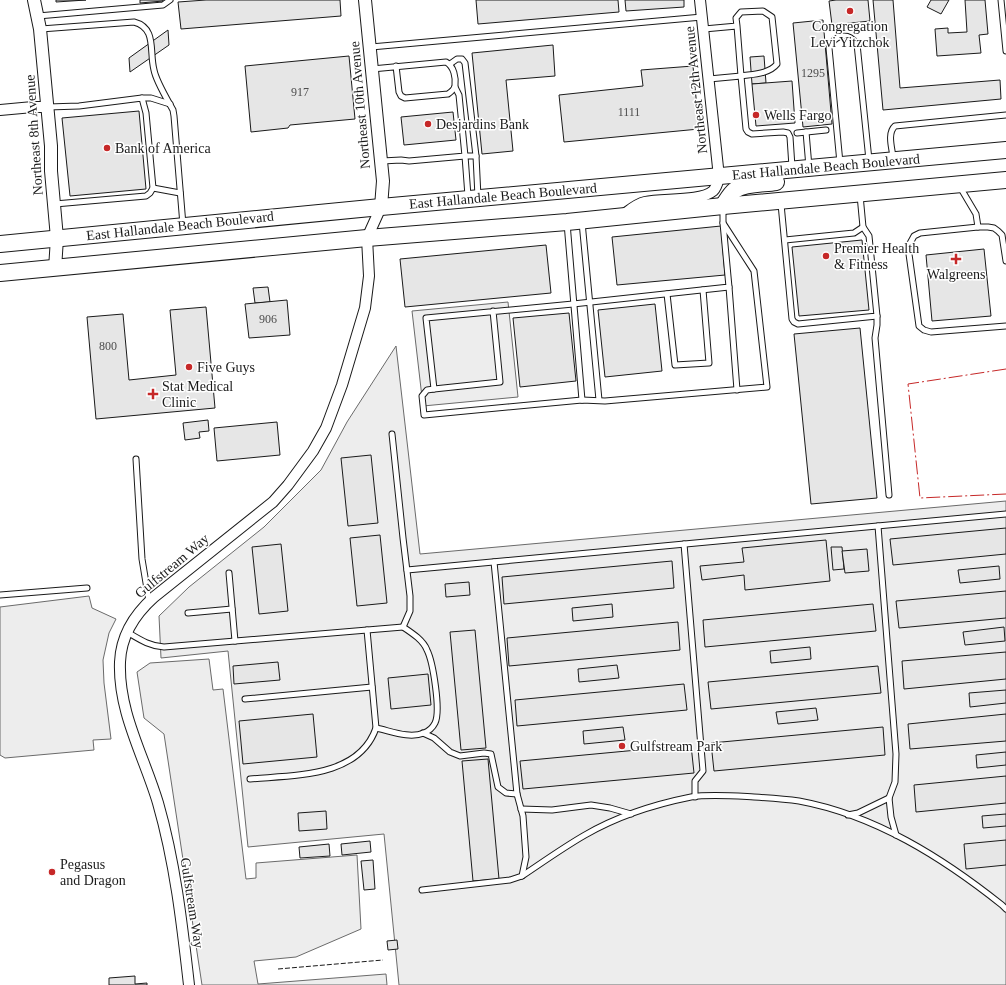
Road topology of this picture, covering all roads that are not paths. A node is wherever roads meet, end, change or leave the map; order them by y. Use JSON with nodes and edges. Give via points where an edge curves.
{"nodes":[{"id":1,"x":34,"y":0,"type":"edge"},
{"id":2,"x":170,"y":0,"type":"edge"},
{"id":3,"x":366,"y":0,"type":"edge"},
{"id":4,"x":700,"y":0,"type":"edge"},
{"id":5,"x":1001,"y":0,"type":"edge"},
{"id":6,"x":37,"y":16,"type":"junction"},
{"id":7,"x":702,"y":17,"type":"junction"},
{"id":8,"x":737,"y":26,"type":"junction"},
{"id":9,"x":40,"y":29,"type":"junction"},
{"id":10,"x":704,"y":29,"type":"junction"},
{"id":11,"x":370,"y":47,"type":"junction"},
{"id":12,"x":1006,"y":51,"type":"edge"},
{"id":13,"x":450,"y":64,"type":"junction"},
{"id":14,"x":396,"y":66,"type":"junction"},
{"id":15,"x":372,"y":68,"type":"junction"},
{"id":16,"x":741,"y":76,"type":"junction"},
{"id":17,"x":709,"y":79,"type":"junction"},
{"id":18,"x":455,"y":87,"type":"junction"},
{"id":19,"x":142,"y":98,"type":"junction"},
{"id":20,"x":170,"y":104,"type":"junction"},
{"id":21,"x":48,"y":107,"type":"junction"},
{"id":22,"x":0,"y":110,"type":"edge"},
{"id":23,"x":1006,"y":115,"type":"edge"},
{"id":24,"x":826,"y":130,"type":"dead end"},
{"id":25,"x":806,"y":132,"type":"junction"},
{"id":26,"x":797,"y":133,"type":"dead end"},
{"id":27,"x":1006,"y":150,"type":"edge"},
{"id":28,"x":465,"y":156,"type":"junction"},
{"id":29,"x":476,"y":156,"type":"junction"},
{"id":30,"x":893,"y":160,"type":"junction"},
{"id":31,"x":381,"y":162,"type":"junction"},
{"id":32,"x":870,"y":163,"type":"junction"},
{"id":33,"x":833,"y":166,"type":"junction"},
{"id":34,"x":809,"y":168,"type":"junction"},
{"id":35,"x":793,"y":170,"type":"junction"},
{"id":36,"x":719,"y":177,"type":"junction"},
{"id":37,"x":1006,"y":180,"type":"edge"},
{"id":38,"x":958,"y":184,"type":"junction"},
{"id":39,"x":153,"y":188,"type":"junction"},
{"id":40,"x":180,"y":193,"type":"junction"},
{"id":41,"x":860,"y":193,"type":"junction"},
{"id":42,"x":473,"y":199,"type":"junction"},
{"id":43,"x":781,"y":201,"type":"junction"},
{"id":44,"x":54,"y":204,"type":"junction"},
{"id":45,"x":723,"y":206,"type":"junction"},
{"id":46,"x":381,"y":207,"type":"junction"},
{"id":47,"x":618,"y":217,"type":"junction"},
{"id":48,"x":574,"y":221,"type":"junction"},
{"id":49,"x":723,"y":223,"type":"junction"},
{"id":50,"x":183,"y":226,"type":"junction"},
{"id":51,"x":863,"y":227,"type":"junction"},
{"id":52,"x":978,"y":227,"type":"junction"},
{"id":53,"x":57,"y":238,"type":"junction"},
{"id":54,"x":366,"y":238,"type":"junction"},
{"id":55,"x":785,"y":240,"type":"junction"},
{"id":56,"x":0,"y":244,"type":"edge"},
{"id":57,"x":1006,"y":261,"type":"edge"},
{"id":58,"x":55,"y":269,"type":"junction"},
{"id":59,"x":0,"y":273,"type":"edge"},
{"id":60,"x":729,"y":287,"type":"junction"},
{"id":61,"x":702,"y":290,"type":"junction"},
{"id":62,"x":667,"y":294,"type":"junction"},
{"id":63,"x":590,"y":302,"type":"junction"},
{"id":64,"x":573,"y":304,"type":"junction"},
{"id":65,"x":493,"y":311,"type":"junction"},
{"id":66,"x":877,"y":316,"type":"junction"},
{"id":67,"x":1006,"y":326,"type":"edge"},
{"id":68,"x":434,"y":389,"type":"junction"},
{"id":69,"x":737,"y":390,"type":"junction"},
{"id":70,"x":582,"y":400,"type":"junction"},
{"id":71,"x":599,"y":400,"type":"junction"},
{"id":72,"x":392,"y":434,"type":"dead end"},
{"id":73,"x":136,"y":459,"type":"dead end"},
{"id":74,"x":889,"y":495,"type":"dead end"},
{"id":75,"x":1006,"y":514,"type":"edge"},
{"id":76,"x":878,"y":526,"type":"junction"},
{"id":77,"x":684,"y":544,"type":"junction"},
{"id":78,"x":494,"y":562,"type":"junction"},
{"id":79,"x":407,"y":570,"type":"junction"},
{"id":80,"x":229,"y":573,"type":"dead end"},
{"id":81,"x":87,"y":588,"type":"dead end"},
{"id":82,"x":0,"y":595,"type":"edge"},
{"id":83,"x":149,"y":601,"type":"junction"},
{"id":84,"x":232,"y":609,"type":"junction"},
{"id":85,"x":188,"y":613,"type":"dead end"},
{"id":86,"x":403,"y":627,"type":"junction"},
{"id":87,"x":367,"y":630,"type":"junction"},
{"id":88,"x":127,"y":632,"type":"junction"},
{"id":89,"x":235,"y":641,"type":"junction"},
{"id":90,"x":372,"y":688,"type":"junction"},
{"id":91,"x":245,"y":699,"type":"dead end"},
{"id":92,"x":376,"y":728,"type":"junction"},
{"id":93,"x":424,"y":733,"type":"junction"},
{"id":94,"x":250,"y":779,"type":"dead end"},
{"id":95,"x":517,"y":794,"type":"junction"},
{"id":96,"x":695,"y":797,"type":"junction"},
{"id":97,"x":889,"y":798,"type":"junction"},
{"id":98,"x":521,"y":808,"type":"junction"},
{"id":99,"x":631,"y":814,"type":"junction"},
{"id":100,"x":848,"y":815,"type":"junction"},
{"id":101,"x":896,"y":835,"type":"junction"},
{"id":102,"x":522,"y":876,"type":"junction"},
{"id":103,"x":422,"y":890,"type":"dead end"},
{"id":104,"x":1006,"y":909,"type":"edge"},
{"id":105,"x":189,"y":985,"type":"edge"}],
"edges":[{"from":1,"to":6,"type":"street","name":"Northeast 8th Avenue"},
{"from":2,"to":6,"type":"lane","via":[[163,5]]},
{"from":3,"to":11,"type":"street","name":"Northeast 10th Avenue"},
{"from":4,"to":7,"type":"street","name":"Northeast 12th Avenue"},
{"from":5,"to":12,"type":"lane"},
{"from":6,"to":9,"type":"street","name":"Northeast 8th Avenue"},
{"from":7,"to":10,"type":"street","name":"Northeast 12th Avenue"},
{"from":7,"to":11,"type":"lane"},
{"from":8,"to":10,"type":"lane"},
{"from":8,"to":16,"type":"lane"},
{"from":8,"to":16,"type":"lane","via":[[736,18],[741,12],[758,10],[772,16],[777,64],[768,71]]},
{"from":9,"to":20,"type":"lane","via":[[134,22],[140,24],[150,37],[154,70]]},
{"from":9,"to":21,"type":"street","name":"Northeast 8th Avenue"},
{"from":10,"to":17,"type":"street","name":"Northeast 12th Avenue"},
{"from":11,"to":15,"type":"street","name":"Northeast 10th Avenue"},
{"from":13,"to":14,"type":"lane","via":[[446,62]]},
{"from":13,"to":18,"type":"lane","via":[[453,68]]},
{"from":13,"to":29,"type":"lane","via":[[457,59],[465,62]]},
{"from":14,"to":15,"type":"lane"},
{"from":14,"to":18,"type":"lane","via":[[399,92],[405,98],[448,94]]},
{"from":15,"to":31,"type":"street","name":"Northeast 10th Avenue"},
{"from":16,"to":17,"type":"lane"},
{"from":16,"to":35,"type":"lane","via":[[746,129],[752,134],[788,133]]},
{"from":17,"to":36,"type":"street","name":"Northeast 12th Avenue"},
{"from":18,"to":28,"type":"lane","via":[[459,95]]},
{"from":19,"to":20,"type":"lane"},
{"from":19,"to":21,"type":"lane"},
{"from":19,"to":39,"type":"lane","via":[[146,113]]},
{"from":20,"to":40,"type":"lane","via":[[174,116]]},
{"from":21,"to":22,"type":"street"},
{"from":21,"to":44,"type":"street","name":"Northeast 8th Avenue"},
{"from":23,"to":30,"type":"lane","via":[[895,126],[890,133]]},
{"from":24,"to":25,"type":"lane"},
{"from":25,"to":26,"type":"lane"},
{"from":25,"to":34,"type":"lane"},
{"from":27,"to":30,"type":"main road","name":"East Hallandale Beach Boulevard"},
{"from":28,"to":29,"type":"lane"},
{"from":28,"to":31,"type":"lane"},
{"from":28,"to":42,"type":"lane"},
{"from":29,"to":42,"type":"lane"},
{"from":30,"to":32,"type":"main road","name":"East Hallandale Beach Boulevard"},
{"from":31,"to":46,"type":"street","name":"Northeast 10th Avenue"},
{"from":32,"to":33,"type":"main road","name":"East Hallandale Beach Boulevard"},
{"from":32,"to":33,"type":"lane","via":[[857,44],[849,37],[843,36],[832,42],[829,48]]},
{"from":33,"to":34,"type":"main road","name":"East Hallandale Beach Boulevard"},
{"from":33,"to":45,"type":"main road","via":[[805,179],[756,184],[735,190]]},
{"from":34,"to":35,"type":"main road","name":"East Hallandale Beach Boulevard"},
{"from":35,"to":36,"type":"main road","name":"East Hallandale Beach Boulevard"},
{"from":36,"to":42,"type":"main road","name":"East Hallandale Beach Boulevard"},
{"from":36,"to":47,"type":"street","via":[[714,190],[704,195],[647,201]]},
{"from":37,"to":38,"type":"main road","name":"East Hallandale Beach Boulevard"},
{"from":38,"to":41,"type":"main road","name":"East Hallandale Beach Boulevard"},
{"from":38,"to":52,"type":"lane","via":[[976,214]]},
{"from":39,"to":40,"type":"lane"},
{"from":39,"to":44,"type":"lane","via":[[146,196]]},
{"from":40,"to":50,"type":"lane"},
{"from":41,"to":43,"type":"main road","name":"East Hallandale Beach Boulevard"},
{"from":41,"to":51,"type":"lane"},
{"from":42,"to":46,"type":"main road","name":"East Hallandale Beach Boulevard"},
{"from":43,"to":45,"type":"main road","name":"East Hallandale Beach Boulevard"},
{"from":43,"to":55,"type":"lane"},
{"from":44,"to":53,"type":"street","name":"Northeast 8th Avenue"},
{"from":45,"to":47,"type":"main road","name":"East Hallandale Beach Boulevard"},
{"from":45,"to":49,"type":"lane"},
{"from":46,"to":50,"type":"main road","name":"East Hallandale Beach Boulevard"},
{"from":46,"to":54,"type":"street"},
{"from":47,"to":48,"type":"main road","name":"East Hallandale Beach Boulevard"},
{"from":48,"to":54,"type":"main road","name":"East Hallandale Beach Boulevard"},
{"from":48,"to":63,"type":"lane"},
{"from":48,"to":64,"type":"lane"},
{"from":49,"to":60,"type":"lane"},
{"from":49,"to":69,"type":"lane","via":[[754,272],[767,387]]},
{"from":50,"to":53,"type":"main road","name":"East Hallandale Beach Boulevard"},
{"from":51,"to":55,"type":"lane","via":[[854,233]]},
{"from":51,"to":66,"type":"lane","via":[[869,236]]},
{"from":52,"to":57,"type":"lane","via":[[994,228],[1002,235]]},
{"from":52,"to":67,"type":"lane","via":[[920,233],[910,241],[908,247],[919,326],[930,332]]},
{"from":53,"to":56,"type":"main road","name":"East Hallandale Beach Boulevard"},
{"from":53,"to":58,"type":"street","name":"Northeast 8th Avenue"},
{"from":54,"to":58,"type":"main road","name":"East Hallandale Beach Boulevard"},
{"from":54,"to":83,"type":"street","name":"Gulfstream Way","via":[[369,276],[364,308],[342,385],[326,428],[313,451],[272,502]]},
{"from":55,"to":66,"type":"lane","via":[[794,322],[798,324]]},
{"from":58,"to":59,"type":"main road","name":"East Hallandale Beach Boulevard"},
{"from":60,"to":61,"type":"lane"},
{"from":60,"to":69,"type":"lane"},
{"from":61,"to":62,"type":"lane"},
{"from":61,"to":62,"type":"lane","via":[[709,363],[675,365]]},
{"from":62,"to":63,"type":"lane"},
{"from":63,"to":64,"type":"lane"},
{"from":63,"to":71,"type":"lane"},
{"from":64,"to":65,"type":"lane"},
{"from":64,"to":70,"type":"lane"},
{"from":65,"to":68,"type":"lane","via":[[500,382]]},
{"from":65,"to":68,"type":"lane","via":[[426,318]]},
{"from":66,"to":74,"type":"lane","via":[[875,338]]},
{"from":68,"to":70,"type":"lane","via":[[427,390],[422,396],[424,415]]},
{"from":69,"to":71,"type":"lane"},
{"from":70,"to":71,"type":"lane"},
{"from":72,"to":79,"type":"lane"},
{"from":73,"to":83,"type":"lane","via":[[142,560]]},
{"from":75,"to":76,"type":"lane"},
{"from":76,"to":77,"type":"lane"},
{"from":76,"to":97,"type":"lane","via":[[896,754],[895,782]]},
{"from":77,"to":78,"type":"lane"},
{"from":77,"to":96,"type":"lane","via":[[703,771],[695,781]]},
{"from":78,"to":79,"type":"lane"},
{"from":78,"to":95,"type":"lane"},
{"from":79,"to":86,"type":"lane","via":[[410,611]]},
{"from":80,"to":84,"type":"lane"},
{"from":81,"to":82,"type":"lane"},
{"from":83,"to":88,"type":"street","name":"Gulfstream Way"},
{"from":84,"to":85,"type":"lane"},
{"from":84,"to":89,"type":"lane"},
{"from":86,"to":87,"type":"lane"},
{"from":86,"to":93,"type":"lane","via":[[427,648],[432,663],[438,713],[436,722]]},
{"from":87,"to":89,"type":"lane"},
{"from":87,"to":90,"type":"lane"},
{"from":88,"to":89,"type":"lane","via":[[153,646],[164,647]]},
{"from":88,"to":105,"type":"street","name":"Gulfstream Way","via":[[120,661],[123,702],[151,780],[166,832],[180,905]]},
{"from":90,"to":91,"type":"lane"},
{"from":90,"to":92,"type":"lane"},
{"from":92,"to":93,"type":"lane","via":[[414,736]]},
{"from":92,"to":94,"type":"lane","via":[[366,746],[338,766],[319,772]]},
{"from":93,"to":95,"type":"lane","via":[[450,752],[460,756],[490,754],[498,787],[506,793]]},
{"from":95,"to":98,"type":"lane"},
{"from":96,"to":99,"type":"lane"},
{"from":96,"to":100,"type":"lane","via":[[731,796],[799,802]]},
{"from":97,"to":100,"type":"lane"},
{"from":97,"to":101,"type":"lane"},
{"from":98,"to":99,"type":"lane","via":[[552,810],[591,806]]},
{"from":98,"to":102,"type":"lane","via":[[526,857]]},
{"from":99,"to":102,"type":"lane","via":[[587,834]]},
{"from":100,"to":101,"type":"lane"},
{"from":101,"to":104,"type":"lane","via":[[972,881]]},
{"from":102,"to":103,"type":"lane","via":[[510,880]]}]}
